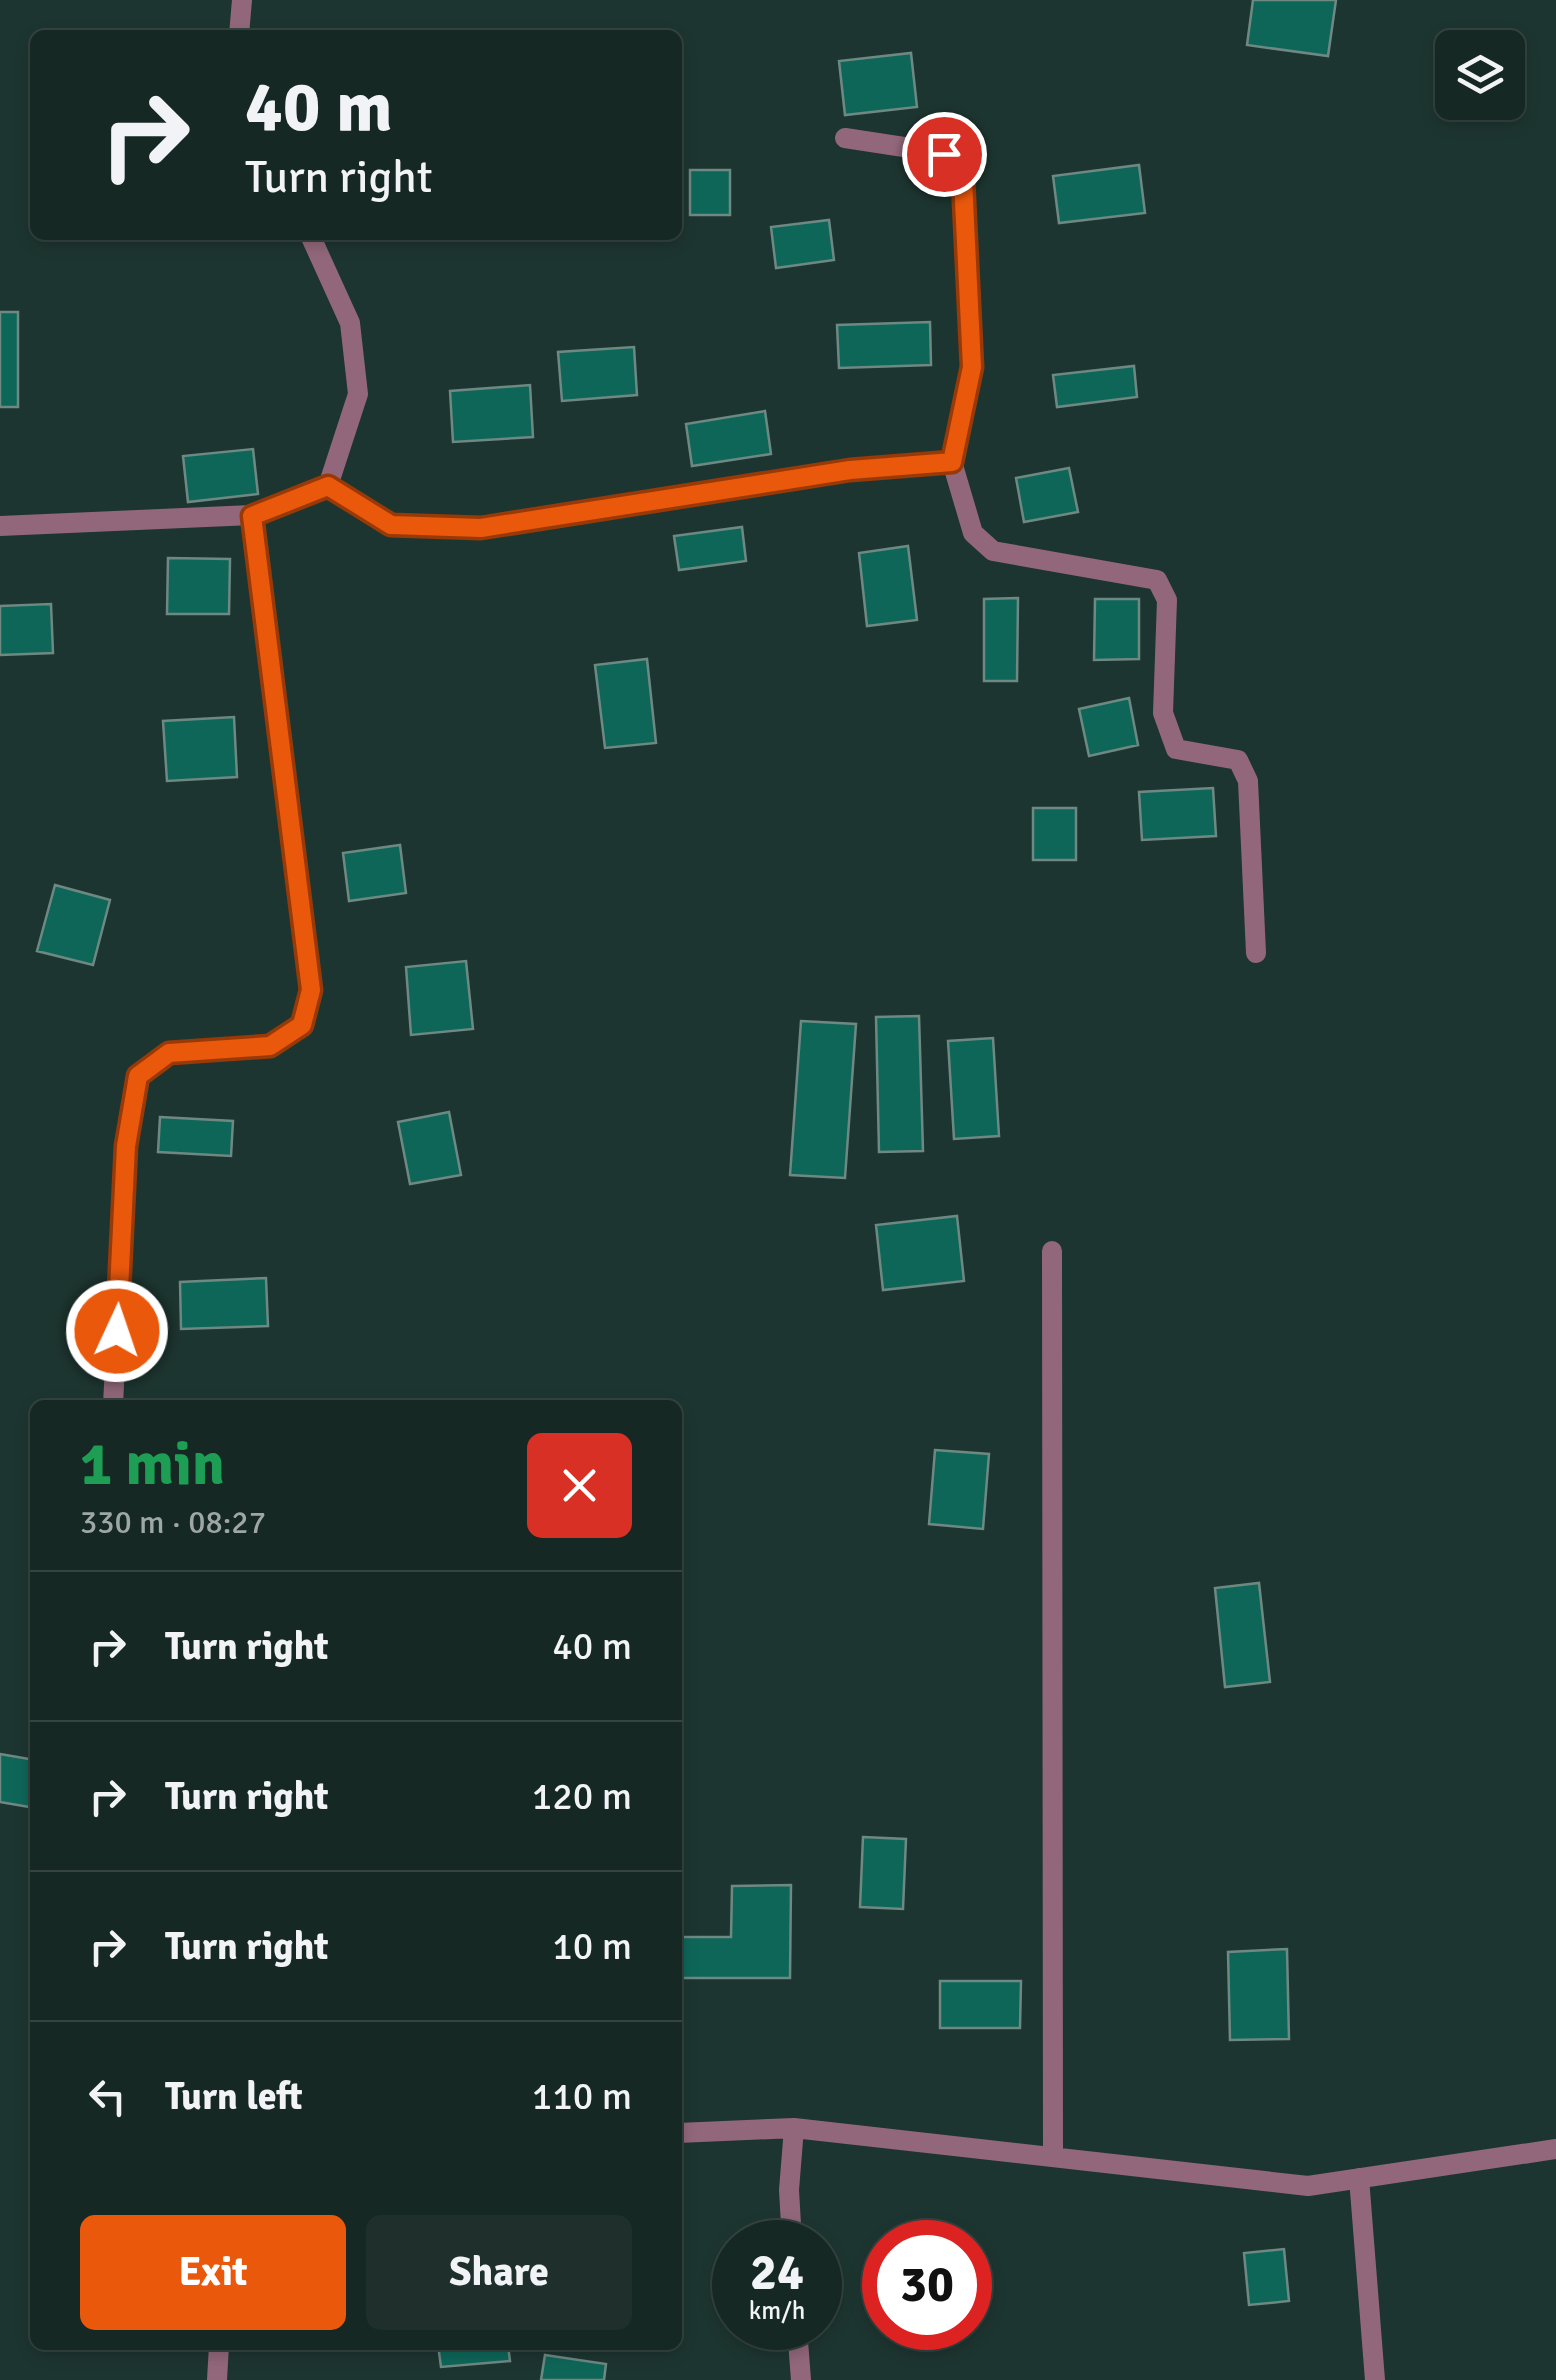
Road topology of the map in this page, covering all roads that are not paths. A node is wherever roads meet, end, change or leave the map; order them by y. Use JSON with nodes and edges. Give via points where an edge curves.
{"nodes":[{"id":1,"x":242,"y":0,"type":"edge"},
{"id":2,"x":239,"y":30,"type":"edge"},
{"id":3,"x":846,"y":138,"type":"dead end"},
{"id":4,"x":312,"y":240,"type":"edge"},
{"id":5,"x":952,"y":462,"type":"junction"},
{"id":6,"x":328,"y":486,"type":"junction"},
{"id":7,"x":252,"y":516,"type":"junction"},
{"id":8,"x":0,"y":526,"type":"edge"},
{"id":9,"x":1256,"y":953,"type":"dead end"},
{"id":10,"x":1052,"y":1251,"type":"dead end"},
{"id":11,"x":113,"y":1400,"type":"edge"},
{"id":12,"x":794,"y":2128,"type":"junction"},
{"id":13,"x":682,"y":2132,"type":"edge"},
{"id":14,"x":1556,"y":2149,"type":"edge"},
{"id":15,"x":1053,"y":2157,"type":"junction"},
{"id":16,"x":1359,"y":2178,"type":"junction"},
{"id":17,"x":791,"y":2220,"type":"edge"},
{"id":18,"x":220,"y":2350,"type":"edge"},
{"id":19,"x":799,"y":2350,"type":"edge"},
{"id":20,"x":217,"y":2380,"type":"edge"},
{"id":21,"x":801,"y":2380,"type":"edge"},
{"id":22,"x":1375,"y":2380,"type":"edge"}],
"edges":[{"from":1,"to":2,"type":"street"},
{"from":3,"to":5,"type":"street","via":[[944,154],[963,180],[972,367]]},
{"from":4,"to":6,"type":"street","via":[[350,322],[358,394]]},
{"from":5,"to":6,"type":"street","via":[[850,470],[481,528],[391,525]]},
{"from":5,"to":9,"type":"street","via":[[974,532],[994,552],[1157,580],[1167,600],[1163,713],[1176,749],[1238,760],[1248,782]]},
{"from":6,"to":7,"type":"street"},
{"from":7,"to":8,"type":"street"},
{"from":7,"to":11,"type":"street","via":[[311,990],[302,1025],[270,1046],[169,1053],[138,1076],[126,1146]]},
{"from":10,"to":15,"type":"street"},
{"from":12,"to":13,"type":"street"},
{"from":12,"to":15,"type":"street"},
{"from":12,"to":17,"type":"street"},
{"from":14,"to":16,"type":"street"},
{"from":15,"to":16,"type":"street","via":[[1308,2186]]},
{"from":16,"to":22,"type":"street"},
{"from":18,"to":20,"type":"street"},
{"from":19,"to":21,"type":"street"}]}
